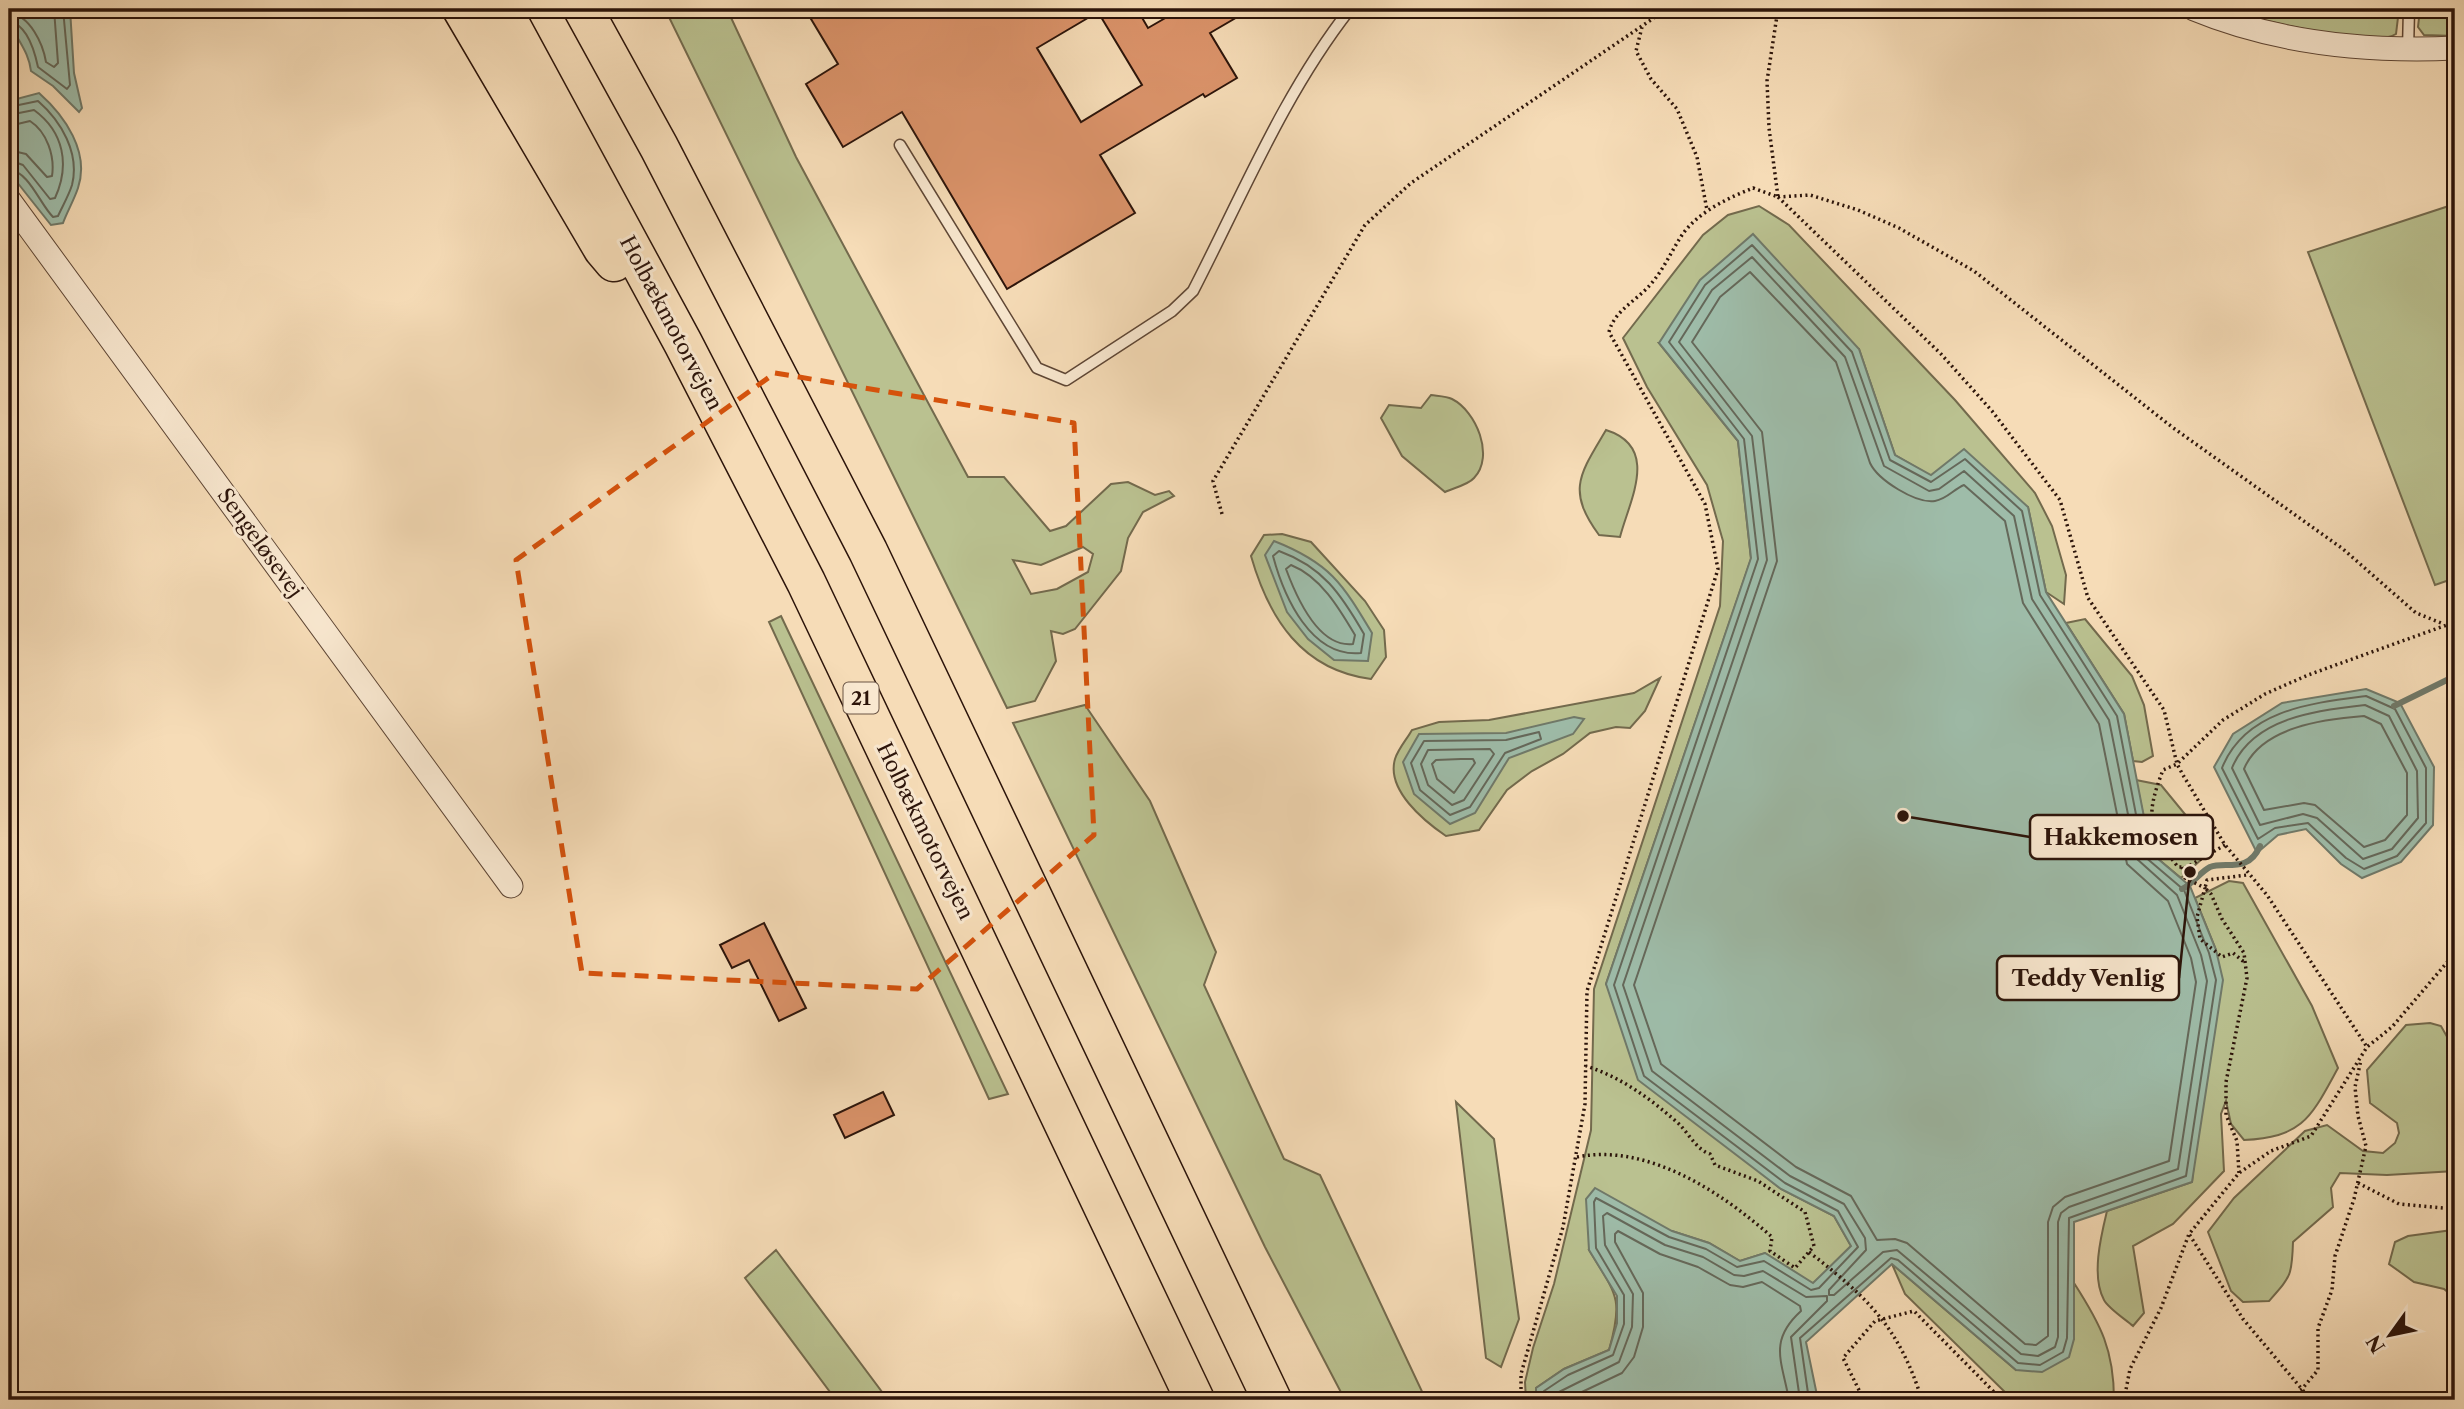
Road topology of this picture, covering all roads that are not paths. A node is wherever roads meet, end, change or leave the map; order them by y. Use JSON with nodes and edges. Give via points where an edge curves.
{"nodes":[{"id":1,"x":462,"y":9,"type":"edge"},
{"id":2,"x":502,"y":9,"type":"edge"},
{"id":3,"x":1350,"y":9,"type":"edge"},
{"id":4,"x":2194,"y":9,"type":"edge"},
{"id":5,"x":2409,"y":9,"type":"edge"},
{"id":6,"x":585,"y":10,"type":"edge"},
{"id":7,"x":2455,"y":48,"type":"edge"},
{"id":8,"x":2409,"y":50,"type":"junction"},
{"id":9,"x":900,"y":145,"type":"dead end"},
{"id":10,"x":9,"y":200,"type":"edge"},
{"id":11,"x":683,"y":343,"type":"junction"},
{"id":12,"x":512,"y":886,"type":"dead end"},
{"id":13,"x":1195,"y":1400,"type":"edge"},
{"id":14,"x":1272,"y":1400,"type":"edge"}],
"edges":[{"from":1,"to":11,"type":"highway","via":[[603,249]]},
{"from":2,"to":11,"type":"highway","name":"Holbækmotorvejen","number":"21"},
{"from":3,"to":9,"type":"lane","via":[[1300,82],[1193,291],[1172,311],[1066,380],[1037,368]]},
{"from":4,"to":8,"type":"street","via":[[2271,33],[2344,46]]},
{"from":5,"to":8,"type":"lane"},
{"from":6,"to":14,"type":"highway","via":[[867,551]]},
{"from":7,"to":8,"type":"street"},
{"from":10,"to":12,"type":"street","name":"Sengeløsevej"},
{"from":11,"to":13,"type":"highway","name":"Holbækmotorvejen","number":"21","via":[[806,582]]}]}
